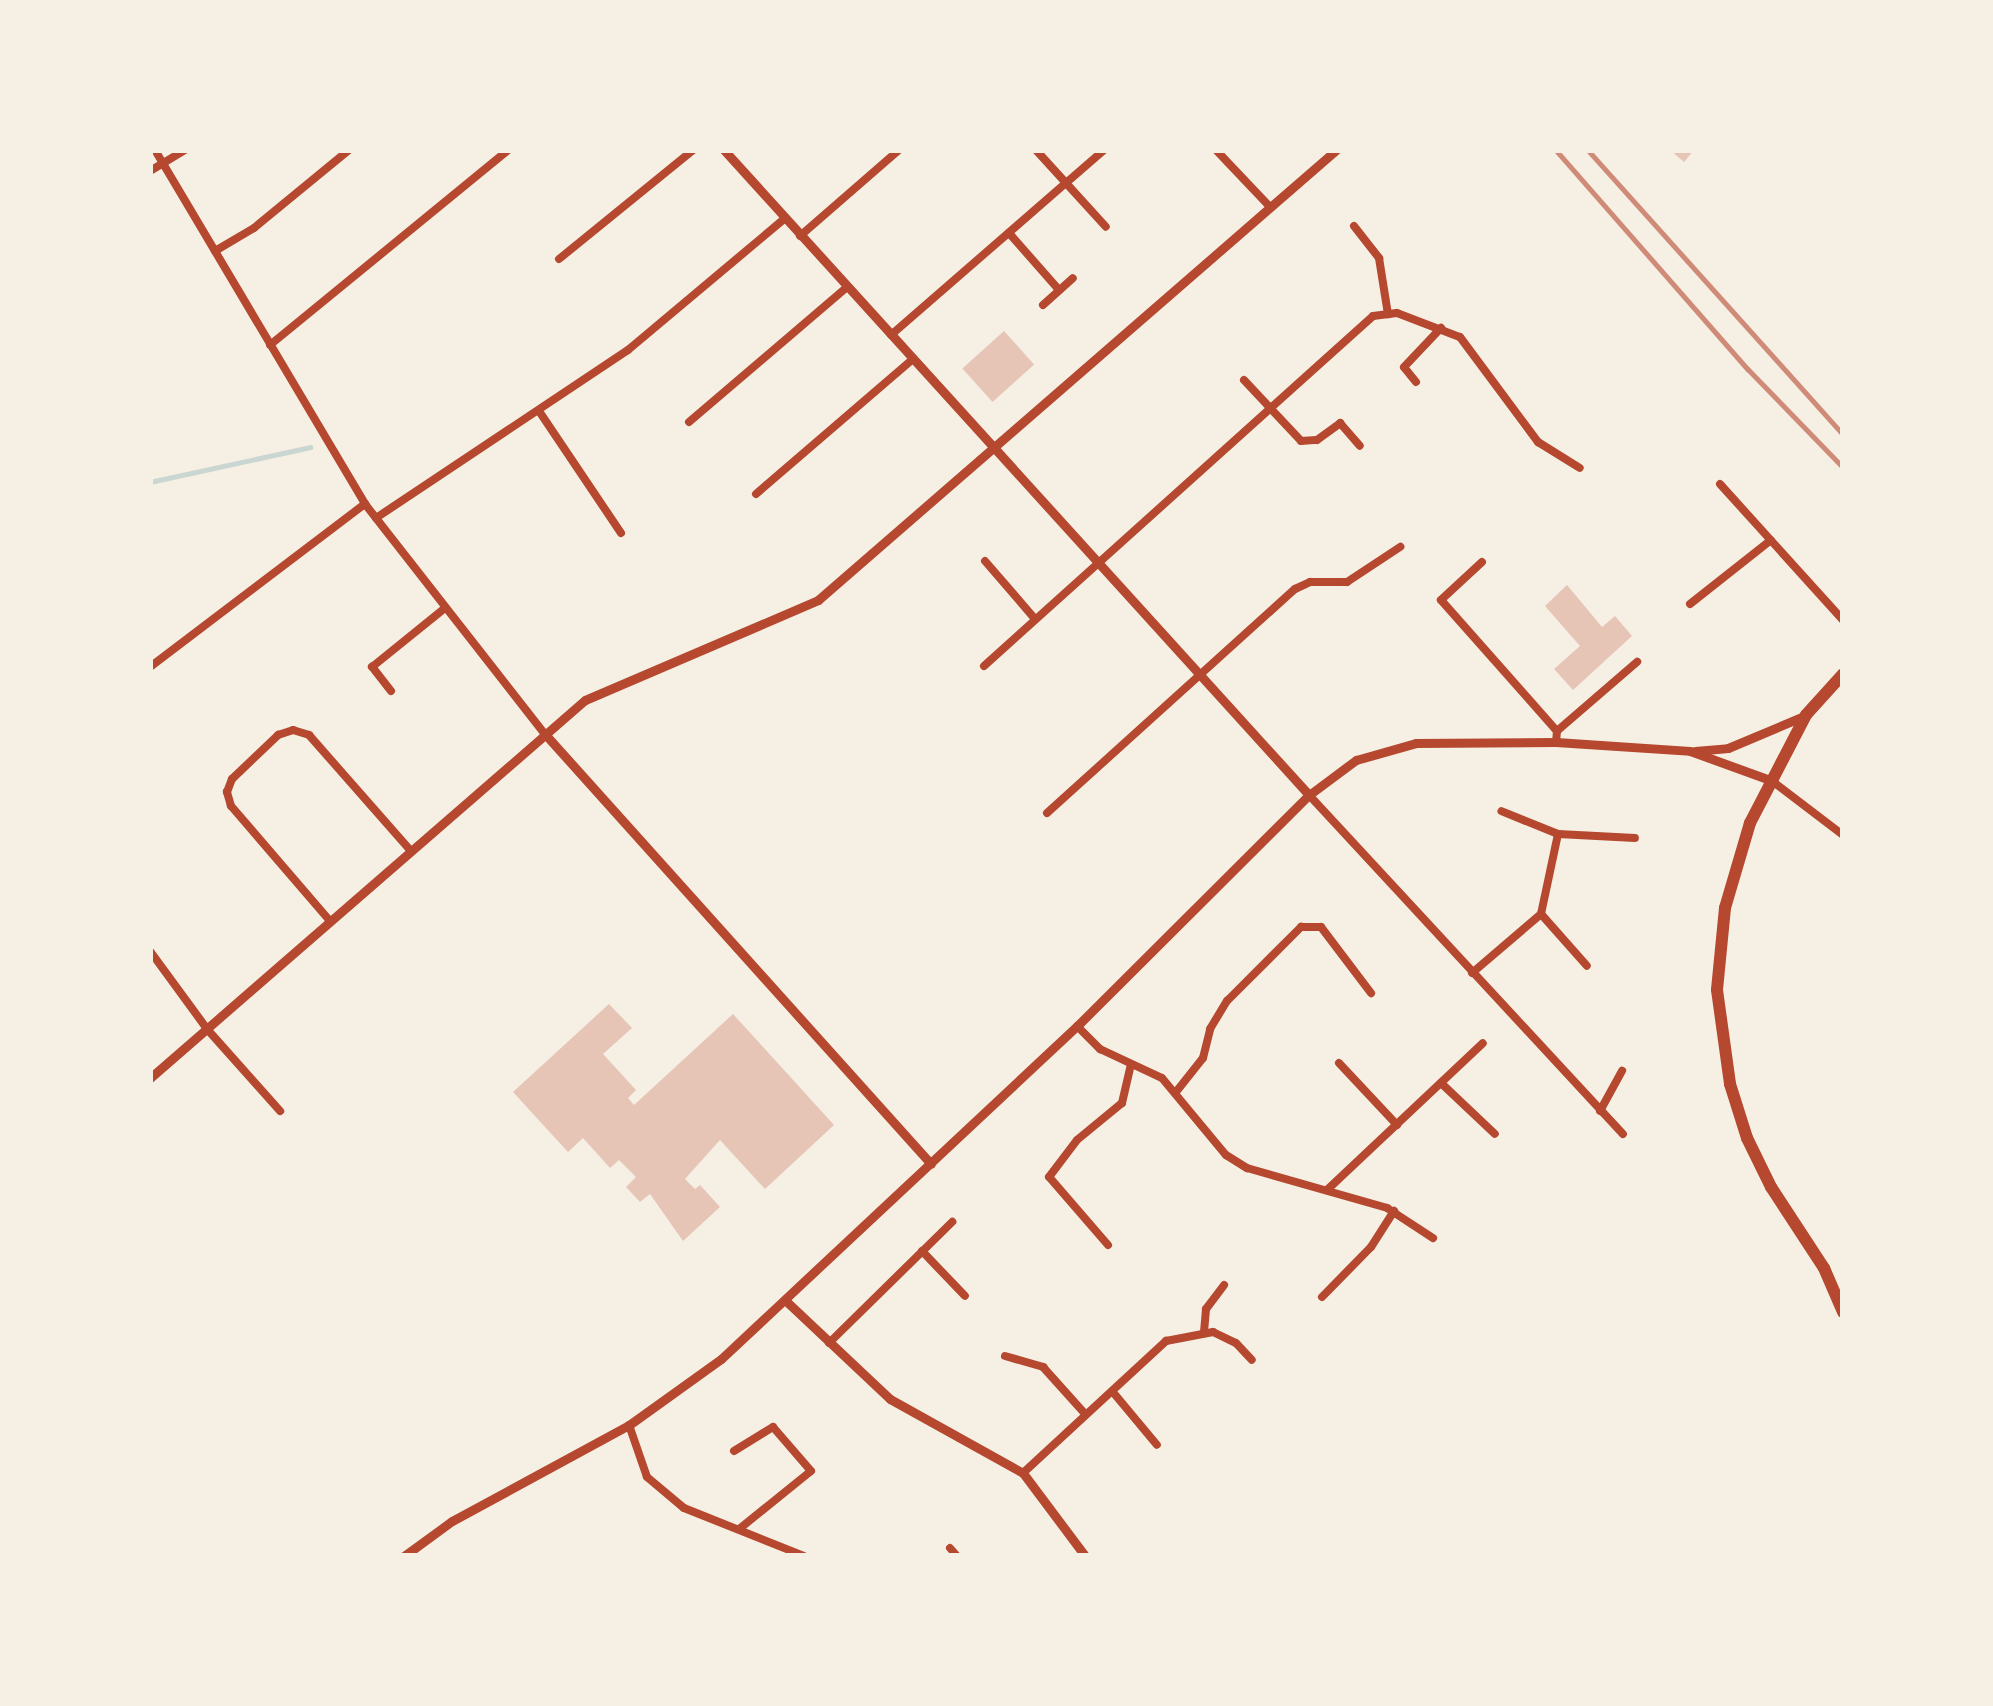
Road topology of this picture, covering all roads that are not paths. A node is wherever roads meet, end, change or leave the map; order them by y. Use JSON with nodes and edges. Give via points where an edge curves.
{"nodes":[{"id":1,"x":155,"y":150,"type":"edge"},
{"id":2,"x":185,"y":150,"type":"edge"},
{"id":3,"x":349,"y":150,"type":"edge"},
{"id":4,"x":508,"y":150,"type":"edge"},
{"id":5,"x":693,"y":150,"type":"edge"},
{"id":6,"x":724,"y":150,"type":"edge"},
{"id":7,"x":899,"y":150,"type":"edge"},
{"id":8,"x":1036,"y":150,"type":"edge"},
{"id":9,"x":1103,"y":150,"type":"edge"},
{"id":10,"x":1216,"y":150,"type":"edge"},
{"id":11,"x":1336,"y":150,"type":"edge"},
{"id":12,"x":162,"y":163,"type":"junction"},
{"id":13,"x":150,"y":172,"type":"edge"},
{"id":14,"x":1066,"y":183,"type":"junction"},
{"id":15,"x":1270,"y":207,"type":"junction"},
{"id":16,"x":783,"y":220,"type":"junction"},
{"id":17,"x":1354,"y":226,"type":"dead end"},
{"id":18,"x":1106,"y":227,"type":"dead end"},
{"id":19,"x":1009,"y":233,"type":"junction"},
{"id":20,"x":799,"y":238,"type":"junction"},
{"id":21,"x":215,"y":251,"type":"junction"},
{"id":22,"x":559,"y":259,"type":"dead end"},
{"id":23,"x":1073,"y":278,"type":"dead end"},
{"id":24,"x":846,"y":288,"type":"junction"},
{"id":25,"x":1059,"y":290,"type":"junction"},
{"id":26,"x":1043,"y":304,"type":"dead end"},
{"id":27,"x":1388,"y":314,"type":"junction"},
{"id":28,"x":1441,"y":328,"type":"junction"},
{"id":29,"x":891,"y":335,"type":"junction"},
{"id":30,"x":270,"y":345,"type":"junction"},
{"id":31,"x":914,"y":359,"type":"junction"},
{"id":32,"x":1244,"y":380,"type":"dead end"},
{"id":33,"x":1416,"y":382,"type":"dead end"},
{"id":34,"x":1270,"y":408,"type":"junction"},
{"id":35,"x":539,"y":411,"type":"junction"},
{"id":36,"x":689,"y":422,"type":"dead end"},
{"id":37,"x":1360,"y":446,"type":"dead end"},
{"id":38,"x":998,"y":447,"type":"junction"},
{"id":39,"x":1580,"y":468,"type":"dead end"},
{"id":40,"x":1720,"y":484,"type":"dead end"},
{"id":41,"x":756,"y":494,"type":"dead end"},
{"id":42,"x":365,"y":504,"type":"junction"},
{"id":43,"x":376,"y":518,"type":"junction"},
{"id":44,"x":621,"y":533,"type":"dead end"},
{"id":45,"x":1771,"y":540,"type":"junction"},
{"id":46,"x":1400,"y":547,"type":"dead end"},
{"id":47,"x":985,"y":561,"type":"dead end"},
{"id":48,"x":1098,"y":562,"type":"junction"},
{"id":49,"x":1482,"y":562,"type":"dead end"},
{"id":50,"x":1690,"y":604,"type":"dead end"},
{"id":51,"x":445,"y":608,"type":"junction"},
{"id":52,"x":1035,"y":619,"type":"junction"},
{"id":53,"x":1843,"y":620,"type":"edge"},
{"id":54,"x":1637,"y":662,"type":"dead end"},
{"id":55,"x":984,"y":666,"type":"dead end"},
{"id":56,"x":150,"y":667,"type":"edge"},
{"id":57,"x":1843,"y":674,"type":"edge"},
{"id":58,"x":1198,"y":676,"type":"junction"},
{"id":59,"x":392,"y":691,"type":"dead end"},
{"id":60,"x":1806,"y":715,"type":"junction"},
{"id":61,"x":544,"y":734,"type":"junction"},
{"id":62,"x":1556,"y":736,"type":"junction"},
{"id":63,"x":1690,"y":752,"type":"junction"},
{"id":64,"x":1770,"y":780,"type":"junction"},
{"id":65,"x":1309,"y":795,"type":"junction"},
{"id":66,"x":1501,"y":812,"type":"dead end"},
{"id":67,"x":1047,"y":813,"type":"dead end"},
{"id":68,"x":1558,"y":834,"type":"junction"},
{"id":69,"x":1843,"y":835,"type":"edge"},
{"id":70,"x":1635,"y":838,"type":"dead end"},
{"id":71,"x":410,"y":850,"type":"junction"},
{"id":72,"x":1541,"y":914,"type":"junction"},
{"id":73,"x":330,"y":921,"type":"junction"},
{"id":74,"x":150,"y":951,"type":"edge"},
{"id":75,"x":1587,"y":966,"type":"dead end"},
{"id":76,"x":1472,"y":973,"type":"junction"},
{"id":77,"x":1371,"y":993,"type":"dead end"},
{"id":78,"x":1077,"y":1026,"type":"junction"},
{"id":79,"x":207,"y":1029,"type":"junction"},
{"id":80,"x":1483,"y":1043,"type":"dead end"},
{"id":81,"x":1339,"y":1063,"type":"dead end"},
{"id":82,"x":1131,"y":1064,"type":"junction"},
{"id":83,"x":1622,"y":1071,"type":"dead end"},
{"id":84,"x":150,"y":1078,"type":"edge"},
{"id":85,"x":1441,"y":1083,"type":"junction"},
{"id":86,"x":1176,"y":1092,"type":"junction"},
{"id":87,"x":280,"y":1111,"type":"dead end"},
{"id":88,"x":1600,"y":1111,"type":"junction"},
{"id":89,"x":1397,"y":1124,"type":"junction"},
{"id":90,"x":1495,"y":1134,"type":"dead end"},
{"id":91,"x":1623,"y":1134,"type":"dead end"},
{"id":92,"x":931,"y":1164,"type":"junction"},
{"id":93,"x":1326,"y":1192,"type":"junction"},
{"id":94,"x":1394,"y":1211,"type":"junction"},
{"id":95,"x":952,"y":1222,"type":"dead end"},
{"id":96,"x":1433,"y":1238,"type":"dead end"},
{"id":97,"x":1108,"y":1245,"type":"dead end"},
{"id":98,"x":922,"y":1251,"type":"junction"},
{"id":99,"x":1824,"y":1268,"type":"junction"},
{"id":100,"x":1843,"y":1280,"type":"edge"},
{"id":101,"x":1223,"y":1285,"type":"dead end"},
{"id":102,"x":965,"y":1296,"type":"dead end"},
{"id":103,"x":1322,"y":1298,"type":"dead end"},
{"id":104,"x":786,"y":1301,"type":"junction"},
{"id":105,"x":1843,"y":1312,"type":"edge"},
{"id":106,"x":1204,"y":1332,"type":"junction"},
{"id":107,"x":829,"y":1342,"type":"junction"},
{"id":108,"x":1005,"y":1356,"type":"dead end"},
{"id":109,"x":1252,"y":1360,"type":"dead end"},
{"id":110,"x":1112,"y":1391,"type":"junction"},
{"id":111,"x":1086,"y":1415,"type":"junction"},
{"id":112,"x":629,"y":1425,"type":"junction"},
{"id":113,"x":1157,"y":1445,"type":"dead end"},
{"id":114,"x":734,"y":1451,"type":"dead end"},
{"id":115,"x":1023,"y":1473,"type":"junction"},
{"id":116,"x":738,"y":1529,"type":"junction"},
{"id":117,"x":404,"y":1556,"type":"edge"},
{"id":118,"x":804,"y":1556,"type":"edge"},
{"id":119,"x":1084,"y":1556,"type":"edge"}],
"edges":[{"from":1,"to":12,"type":"street"},
{"from":2,"to":12,"type":"street"},
{"from":3,"to":21,"type":"street"},
{"from":4,"to":30,"type":"street"},
{"from":5,"to":22,"type":"street"},
{"from":6,"to":16,"type":"street"},
{"from":7,"to":20,"type":"street"},
{"from":8,"to":14,"type":"street"},
{"from":9,"to":14,"type":"street"},
{"from":10,"to":15,"type":"street"},
{"from":11,"to":15,"type":"street"},
{"from":12,"to":13,"type":"street"},
{"from":12,"to":21,"type":"street"},
{"from":14,"to":18,"type":"street"},
{"from":14,"to":19,"type":"street"},
{"from":15,"to":38,"type":"street"},
{"from":16,"to":20,"type":"street"},
{"from":16,"to":35,"type":"street","via":[[628,350]]},
{"from":17,"to":27,"type":"street","via":[[1379,258]]},
{"from":19,"to":25,"type":"street"},
{"from":19,"to":29,"type":"street"},
{"from":20,"to":24,"type":"street"},
{"from":21,"to":30,"type":"street"},
{"from":23,"to":25,"type":"street"},
{"from":24,"to":29,"type":"street"},
{"from":24,"to":36,"type":"street"},
{"from":25,"to":26,"type":"street"},
{"from":27,"to":28,"type":"street"},
{"from":27,"to":34,"type":"street","via":[[1373,316]]},
{"from":28,"to":33,"type":"street","via":[[1404,367]]},
{"from":28,"to":39,"type":"street","via":[[1479,357],[1538,442]]},
{"from":29,"to":31,"type":"street"},
{"from":30,"to":42,"type":"street"},
{"from":31,"to":38,"type":"street"},
{"from":31,"to":41,"type":"street"},
{"from":32,"to":34,"type":"street"},
{"from":34,"to":37,"type":"street","via":[[1301,441],[1340,424]]},
{"from":34,"to":48,"type":"street"},
{"from":35,"to":43,"type":"street"},
{"from":35,"to":44,"type":"street"},
{"from":38,"to":48,"type":"street"},
{"from":38,"to":61,"type":"street","via":[[818,600],[585,700]]},
{"from":40,"to":45,"type":"street"},
{"from":42,"to":43,"type":"street"},
{"from":42,"to":56,"type":"street"},
{"from":43,"to":51,"type":"street"},
{"from":45,"to":50,"type":"street"},
{"from":45,"to":53,"type":"street"},
{"from":46,"to":58,"type":"street","via":[[1347,582],[1295,590]]},
{"from":47,"to":52,"type":"street"},
{"from":48,"to":52,"type":"street"},
{"from":48,"to":58,"type":"street"},
{"from":49,"to":62,"type":"street","via":[[1442,600]]},
{"from":51,"to":59,"type":"street","via":[[372,667]]},
{"from":51,"to":61,"type":"street"},
{"from":52,"to":55,"type":"street"},
{"from":54,"to":62,"type":"street"},
{"from":57,"to":60,"type":"highway"},
{"from":58,"to":65,"type":"street"},
{"from":58,"to":67,"type":"street"},
{"from":60,"to":63,"type":"street","via":[[1728,748]]},
{"from":60,"to":64,"type":"highway"},
{"from":61,"to":71,"type":"street"},
{"from":61,"to":92,"type":"street"},
{"from":62,"to":63,"type":"street"},
{"from":62,"to":65,"type":"street","via":[[1385,748]]},
{"from":63,"to":64,"type":"street"},
{"from":64,"to":69,"type":"street"},
{"from":64,"to":99,"type":"highway","via":[[1725,908],[1721,1037],[1747,1138]]},
{"from":65,"to":76,"type":"street"},
{"from":65,"to":78,"type":"street"},
{"from":66,"to":68,"type":"street"},
{"from":68,"to":70,"type":"street"},
{"from":68,"to":72,"type":"street"},
{"from":71,"to":73,"type":"street"},
{"from":71,"to":73,"type":"street","via":[[309,735],[278,735],[227,792]]},
{"from":72,"to":75,"type":"street"},
{"from":72,"to":76,"type":"street"},
{"from":73,"to":79,"type":"street"},
{"from":74,"to":79,"type":"street"},
{"from":76,"to":88,"type":"street"},
{"from":77,"to":86,"type":"street","via":[[1321,927],[1300,927],[1227,1001],[1203,1058]]},
{"from":78,"to":82,"type":"street"},
{"from":78,"to":92,"type":"street"},
{"from":79,"to":84,"type":"street"},
{"from":79,"to":87,"type":"street"},
{"from":80,"to":85,"type":"street"},
{"from":81,"to":89,"type":"street"},
{"from":82,"to":86,"type":"street"},
{"from":82,"to":97,"type":"street","via":[[1122,1103],[1048,1177]]},
{"from":83,"to":88,"type":"street"},
{"from":85,"to":89,"type":"street"},
{"from":85,"to":90,"type":"street"},
{"from":86,"to":93,"type":"street","via":[[1226,1155]]},
{"from":88,"to":91,"type":"street"},
{"from":89,"to":93,"type":"street"},
{"from":92,"to":104,"type":"street"},
{"from":93,"to":94,"type":"street"},
{"from":94,"to":96,"type":"street"},
{"from":94,"to":103,"type":"street"},
{"from":95,"to":98,"type":"street"},
{"from":98,"to":102,"type":"street"},
{"from":98,"to":107,"type":"street"},
{"from":99,"to":100,"type":"highway"},
{"from":99,"to":105,"type":"highway"},
{"from":101,"to":106,"type":"street","via":[[1206,1309]]},
{"from":104,"to":107,"type":"street"},
{"from":104,"to":112,"type":"street"},
{"from":106,"to":109,"type":"street","via":[[1236,1343]]},
{"from":106,"to":110,"type":"street","via":[[1166,1341]]},
{"from":107,"to":115,"type":"street","via":[[890,1399]]},
{"from":108,"to":111,"type":"street","via":[[1043,1367]]},
{"from":110,"to":111,"type":"street"},
{"from":110,"to":113,"type":"street"},
{"from":111,"to":115,"type":"street"},
{"from":112,"to":116,"type":"street","via":[[647,1478],[684,1508]]},
{"from":112,"to":117,"type":"street","via":[[452,1521]]},
{"from":114,"to":116,"type":"street","via":[[773,1426],[811,1471]]},
{"from":115,"to":119,"type":"street"},
{"from":116,"to":118,"type":"street"}]}
